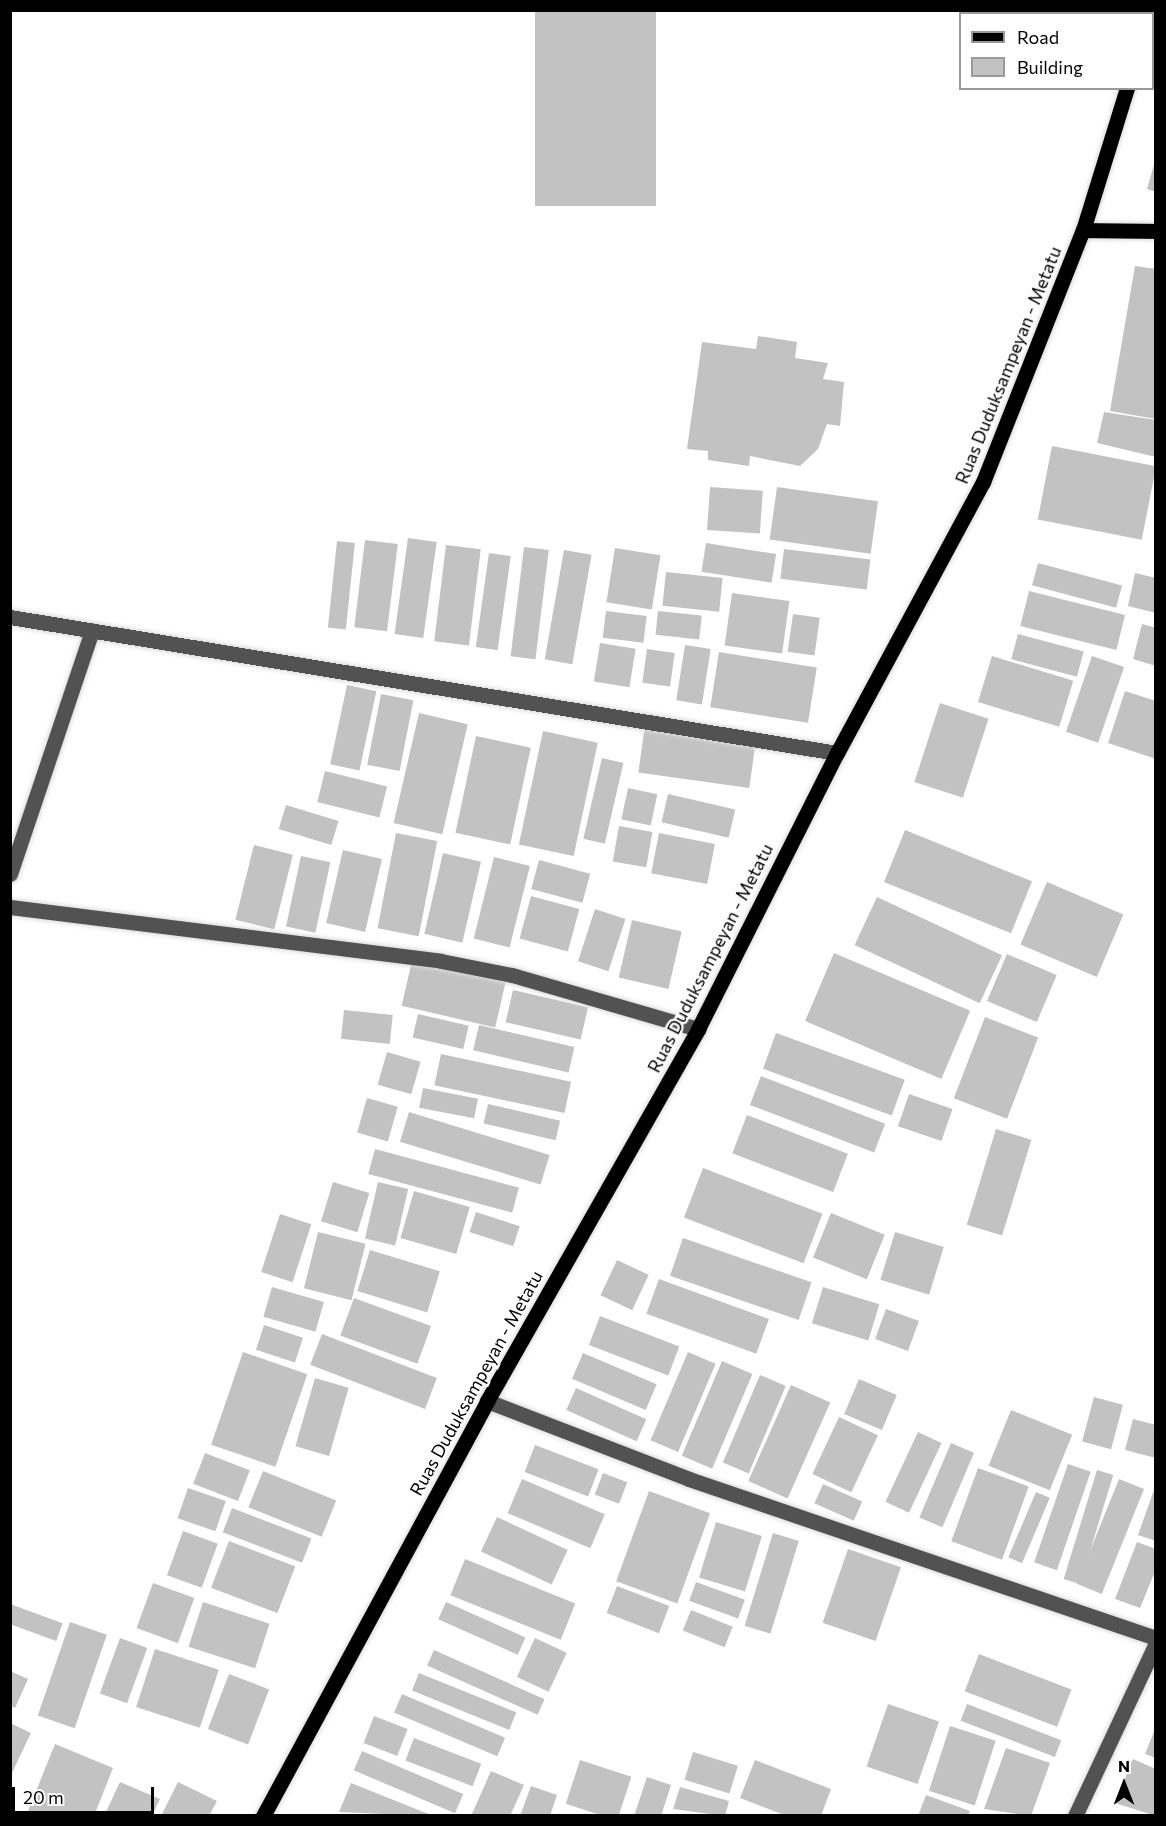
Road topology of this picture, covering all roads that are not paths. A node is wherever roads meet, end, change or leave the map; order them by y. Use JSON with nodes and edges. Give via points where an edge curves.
{"nodes":[{"id":1,"x":1126,"y":90,"type":"edge"},
{"id":2,"x":1083,"y":230,"type":"junction"},
{"id":3,"x":1155,"y":231,"type":"edge"},
{"id":4,"x":10,"y":617,"type":"edge"},
{"id":5,"x":92,"y":630,"type":"junction"},
{"id":6,"x":837,"y":753,"type":"junction"},
{"id":7,"x":10,"y":874,"type":"edge"},
{"id":8,"x":10,"y":907,"type":"edge"},
{"id":9,"x":698,"y":1029,"type":"junction"},
{"id":10,"x":487,"y":1401,"type":"junction"},
{"id":11,"x":1155,"y":1638,"type":"edge"},
{"id":12,"x":1155,"y":1643,"type":"edge"},
{"id":13,"x":263,"y":1815,"type":"edge"},
{"id":14,"x":1075,"y":1815,"type":"edge"}],
"edges":[{"from":1,"to":2,"type":"main road","name":"Ruas Duduksampeyan - Metatu"},
{"from":2,"to":3,"type":"main road"},
{"from":2,"to":6,"type":"main road","name":"Ruas Duduksampeyan - Metatu","via":[[983,482]]},
{"from":4,"to":5,"type":"street"},
{"from":5,"to":6,"type":"street"},
{"from":5,"to":7,"type":"street"},
{"from":6,"to":9,"type":"main road","name":"Ruas Duduksampeyan - Metatu"},
{"from":8,"to":9,"type":"street","via":[[441,961],[512,975]]},
{"from":9,"to":10,"type":"main road","name":"Ruas Duduksampeyan - Metatu"},
{"from":10,"to":11,"type":"street","via":[[689,1479]]},
{"from":10,"to":13,"type":"main road","name":"Ruas Duduksampeyan - Metatu"},
{"from":12,"to":14,"type":"street"}]}
